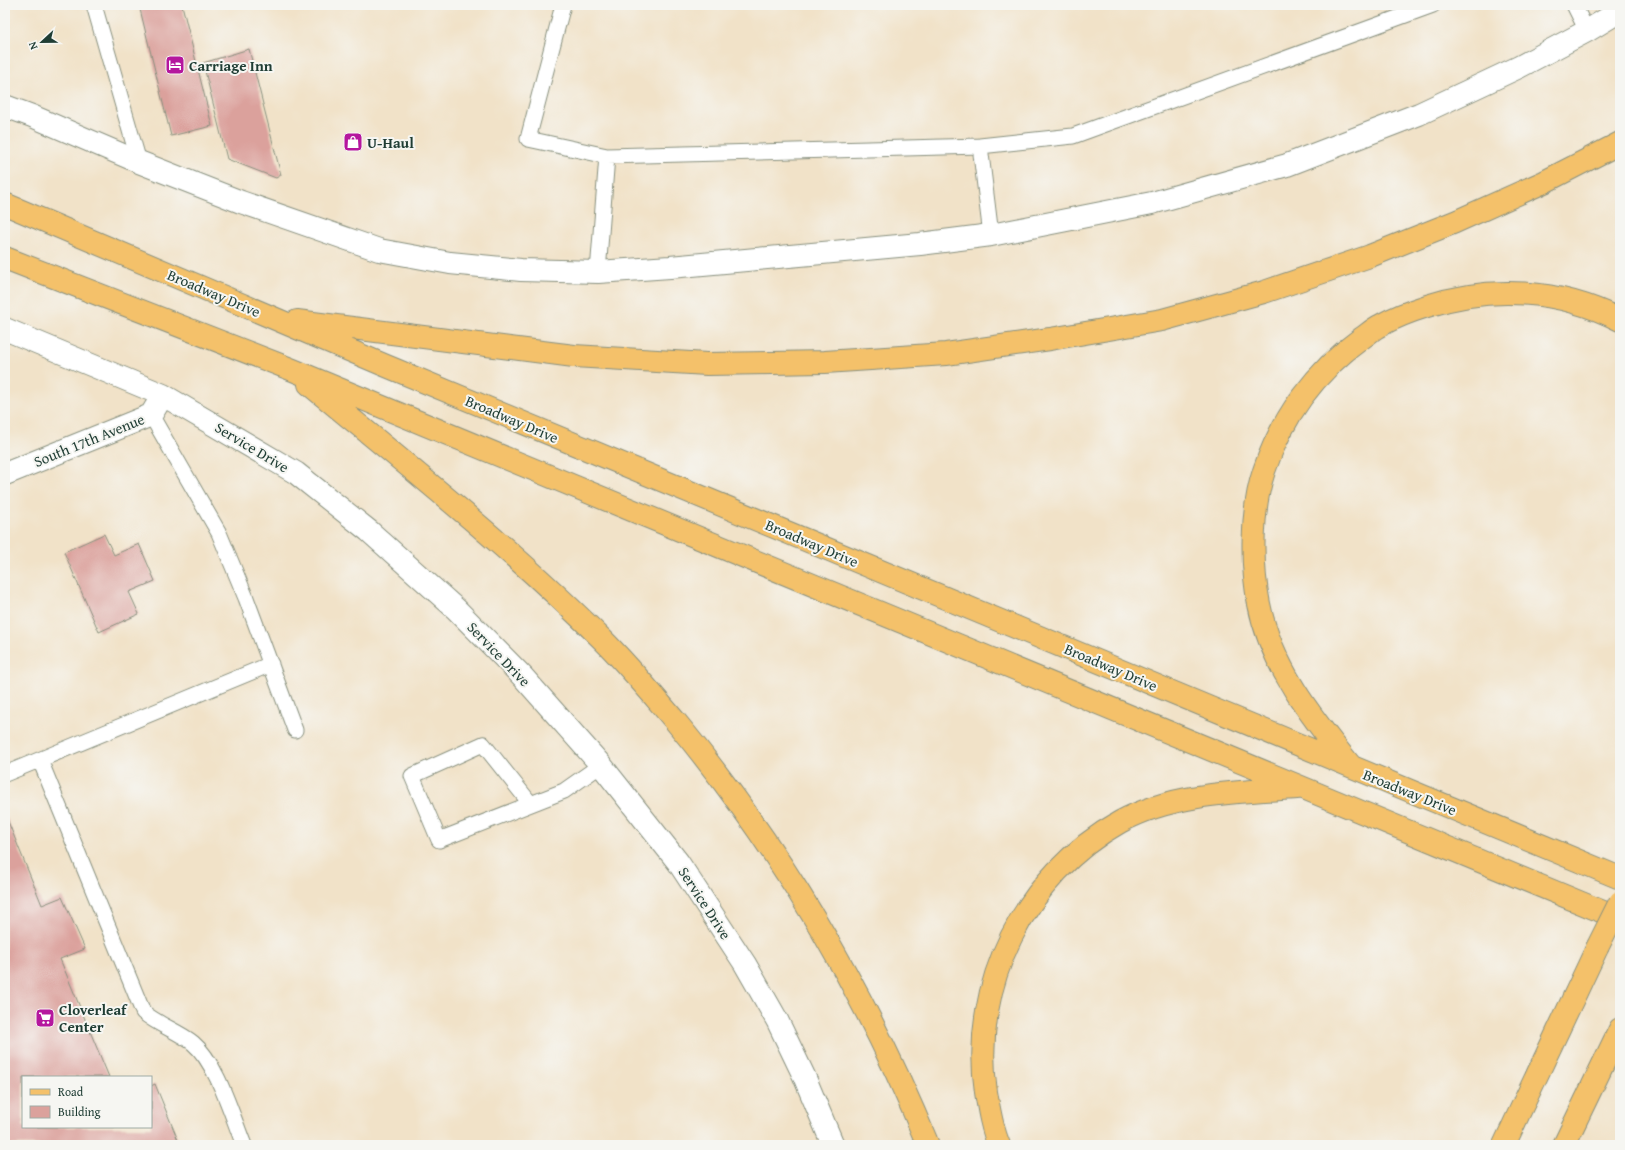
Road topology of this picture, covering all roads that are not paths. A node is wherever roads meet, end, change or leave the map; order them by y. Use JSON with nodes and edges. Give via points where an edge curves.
{"nodes":[{"id":1,"x":94,"y":5,"type":"edge"},
{"id":2,"x":563,"y":5,"type":"edge"},
{"id":3,"x":1433,"y":5,"type":"edge"},
{"id":4,"x":1574,"y":5,"type":"edge"},
{"id":5,"x":1620,"y":11,"type":"edge"},
{"id":6,"x":1587,"y":31,"type":"junction"},
{"id":7,"x":5,"y":106,"type":"edge"},
{"id":8,"x":1620,"y":143,"type":"edge"},
{"id":9,"x":980,"y":146,"type":"junction"},
{"id":10,"x":607,"y":156,"type":"junction"},
{"id":11,"x":139,"y":162,"type":"junction"},
{"id":12,"x":5,"y":204,"type":"edge"},
{"id":13,"x":991,"y":236,"type":"junction"},
{"id":14,"x":5,"y":258,"type":"edge"},
{"id":15,"x":598,"y":272,"type":"junction"},
{"id":16,"x":270,"y":317,"type":"junction"},
{"id":17,"x":1620,"y":320,"type":"edge"},
{"id":18,"x":5,"y":329,"type":"edge"},
{"id":19,"x":293,"y":370,"type":"junction"},
{"id":20,"x":164,"y":395,"type":"junction"},
{"id":21,"x":151,"y":415,"type":"junction"},
{"id":22,"x":5,"y":474,"type":"edge"},
{"id":23,"x":271,"y":664,"type":"junction"},
{"id":24,"x":295,"y":730,"type":"dead end"},
{"id":25,"x":40,"y":760,"type":"junction"},
{"id":26,"x":601,"y":765,"type":"junction"},
{"id":27,"x":1353,"y":768,"type":"junction"},
{"id":28,"x":5,"y":774,"type":"edge"},
{"id":29,"x":1302,"y":788,"type":"junction"},
{"id":30,"x":530,"y":803,"type":"junction"},
{"id":31,"x":1620,"y":878,"type":"edge"},
{"id":32,"x":1620,"y":902,"type":"edge"},
{"id":33,"x":1620,"y":919,"type":"edge"},
{"id":34,"x":1620,"y":1029,"type":"edge"},
{"id":35,"x":244,"y":1145,"type":"edge"},
{"id":36,"x":833,"y":1145,"type":"edge"},
{"id":37,"x":928,"y":1145,"type":"edge"},
{"id":38,"x":999,"y":1145,"type":"edge"},
{"id":39,"x":1504,"y":1145,"type":"edge"},
{"id":40,"x":1564,"y":1145,"type":"edge"}],
"edges":[{"from":1,"to":11,"type":"lane"},
{"from":2,"to":10,"type":"lane","via":[[528,139]]},
{"from":3,"to":9,"type":"lane","via":[[1073,136]]},
{"from":4,"to":6,"type":"lane"},
{"from":5,"to":6,"type":"street"},
{"from":6,"to":13,"type":"street","via":[[1519,67],[1419,114],[1287,164],[1152,203]]},
{"from":7,"to":11,"type":"street"},
{"from":8,"to":16,"type":"main road","via":[[1544,182],[1455,222],[1370,256],[1264,292],[1162,320],[1050,340],[946,354],[825,362],[707,364],[574,356]]},
{"from":9,"to":10,"type":"lane"},
{"from":9,"to":13,"type":"lane"},
{"from":10,"to":15,"type":"lane"},
{"from":11,"to":15,"type":"street","via":[[241,202],[379,250],[466,265],[521,270]]},
{"from":12,"to":16,"type":"main road","name":"Broadway Drive"},
{"from":13,"to":15,"type":"street"},
{"from":14,"to":19,"type":"main road"},
{"from":16,"to":27,"type":"main road","name":"Broadway Drive"},
{"from":17,"to":27,"type":"main road","via":[[1574,301],[1535,294],[1486,293],[1446,300],[1412,310],[1381,325],[1355,343],[1309,387],[1289,417],[1264,472],[1257,504],[1254,542],[1259,605],[1269,638],[1300,700]]},
{"from":18,"to":20,"type":"street","name":"Service Drive"},
{"from":19,"to":29,"type":"main road"},
{"from":19,"to":37,"type":"main road","via":[[495,538],[552,590],[605,642],[686,734],[761,832],[818,922],[889,1055]]},
{"from":20,"to":21,"type":"street","name":"South 17th Avenue"},
{"from":20,"to":26,"type":"street","name":"Service Drive","via":[[296,473],[369,531],[456,609],[518,672]]},
{"from":21,"to":22,"type":"street","name":"South 17th Avenue"},
{"from":21,"to":23,"type":"lane","via":[[219,533]]},
{"from":23,"to":24,"type":"lane"},
{"from":23,"to":25,"type":"lane"},
{"from":25,"to":28,"type":"lane"},
{"from":25,"to":35,"type":"lane","via":[[143,1012],[193,1043],[206,1057]]},
{"from":26,"to":30,"type":"lane","via":[[564,791]]},
{"from":26,"to":36,"type":"street","name":"Service Drive","via":[[678,862],[745,964],[801,1069]]},
{"from":27,"to":31,"type":"main road","name":"Broadway Drive"},
{"from":29,"to":33,"type":"main road"},
{"from":29,"to":38,"type":"main road","via":[[1184,799],[1150,809],[1121,822],[1094,839],[1070,858],[1045,884],[1024,913],[1008,943],[995,975],[986,1011],[982,1044],[984,1078],[989,1111]]},
{"from":30,"to":30,"type":"lane","via":[[439,840],[412,776],[484,744]]},
{"from":32,"to":39,"type":"main road","bridge":true},
{"from":34,"to":40,"type":"main road"}]}
